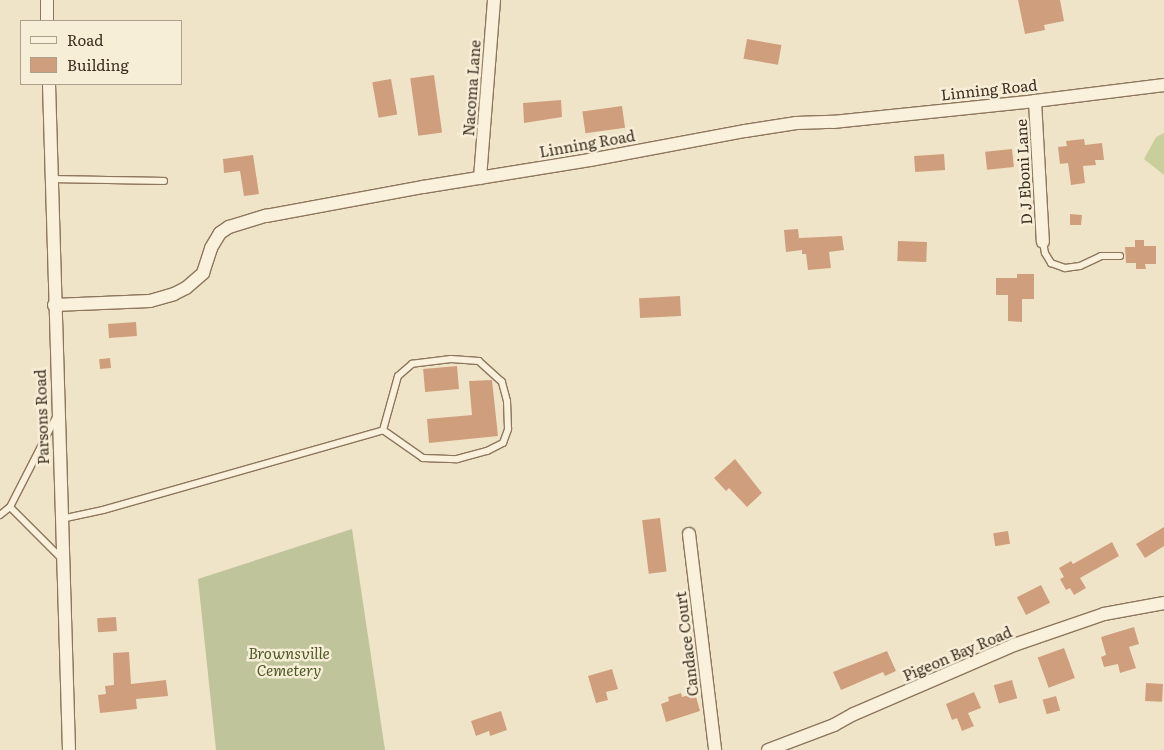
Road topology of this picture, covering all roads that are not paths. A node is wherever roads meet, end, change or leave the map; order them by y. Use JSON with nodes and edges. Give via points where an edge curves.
{"nodes":[{"id":1,"x":47,"y":0,"type":"edge"},
{"id":2,"x":494,"y":0,"type":"edge"},
{"id":3,"x":47,"y":20,"type":"edge"},
{"id":4,"x":49,"y":85,"type":"edge"},
{"id":5,"x":1164,"y":85,"type":"edge"},
{"id":6,"x":1035,"y":101,"type":"junction"},
{"id":7,"x":480,"y":178,"type":"junction"},
{"id":8,"x":50,"y":179,"type":"junction"},
{"id":9,"x":164,"y":180,"type":"dead end"},
{"id":10,"x":1043,"y":242,"type":"joint"},
{"id":11,"x":1120,"y":256,"type":"dead end"},
{"id":12,"x":54,"y":305,"type":"junction"},
{"id":13,"x":58,"y":413,"type":"junction"},
{"id":14,"x":383,"y":430,"type":"junction"},
{"id":15,"x":10,"y":507,"type":"junction"},
{"id":16,"x":0,"y":515,"type":"edge"},
{"id":17,"x":61,"y":519,"type":"junction"},
{"id":18,"x":689,"y":534,"type":"dead end"},
{"id":19,"x":62,"y":559,"type":"junction"},
{"id":20,"x":1164,"y":603,"type":"edge"},
{"id":21,"x":69,"y":750,"type":"edge"},
{"id":22,"x":715,"y":750,"type":"edge"},
{"id":23,"x":768,"y":750,"type":"edge"}],
"edges":[{"from":1,"to":3,"type":"street"},
{"from":2,"to":7,"type":"street","name":"Nacoma Lane"},
{"from":4,"to":8,"type":"street","name":"Parsons Road"},
{"from":5,"to":6,"type":"street","name":"Linning Road"},
{"from":6,"to":7,"type":"street","name":"Linning Road","via":[[796,123]]},
{"from":6,"to":10,"type":"street","name":"D J Eboni Lane"},
{"from":7,"to":12,"type":"street","name":"Linning Road","via":[[266,216],[229,227],[220,233],[211,248],[204,273],[186,288],[160,300]]},
{"from":8,"to":9,"type":"lane"},
{"from":8,"to":12,"type":"street","name":"Parsons Road"},
{"from":10,"to":11,"type":"lane","via":[[1051,263],[1065,268],[1080,266],[1101,256]]},
{"from":12,"to":13,"type":"street","name":"Parsons Road"},
{"from":13,"to":15,"type":"lane"},
{"from":13,"to":17,"type":"street","name":"Parsons Road"},
{"from":14,"to":14,"type":"lane","via":[[423,458],[457,459],[487,451],[503,443],[508,429],[507,401],[502,382],[479,361],[451,359],[412,364],[398,376]]},
{"from":14,"to":17,"type":"lane","via":[[103,510]]},
{"from":15,"to":16,"type":"lane"},
{"from":15,"to":19,"type":"lane"},
{"from":17,"to":19,"type":"street","name":"Parsons Road"},
{"from":18,"to":22,"type":"street","name":"Candace Court"},
{"from":19,"to":21,"type":"street","name":"Parsons Road"},
{"from":20,"to":23,"type":"street","name":"Pigeon Bay Road","via":[[1104,614],[1023,642],[834,725]]}]}
